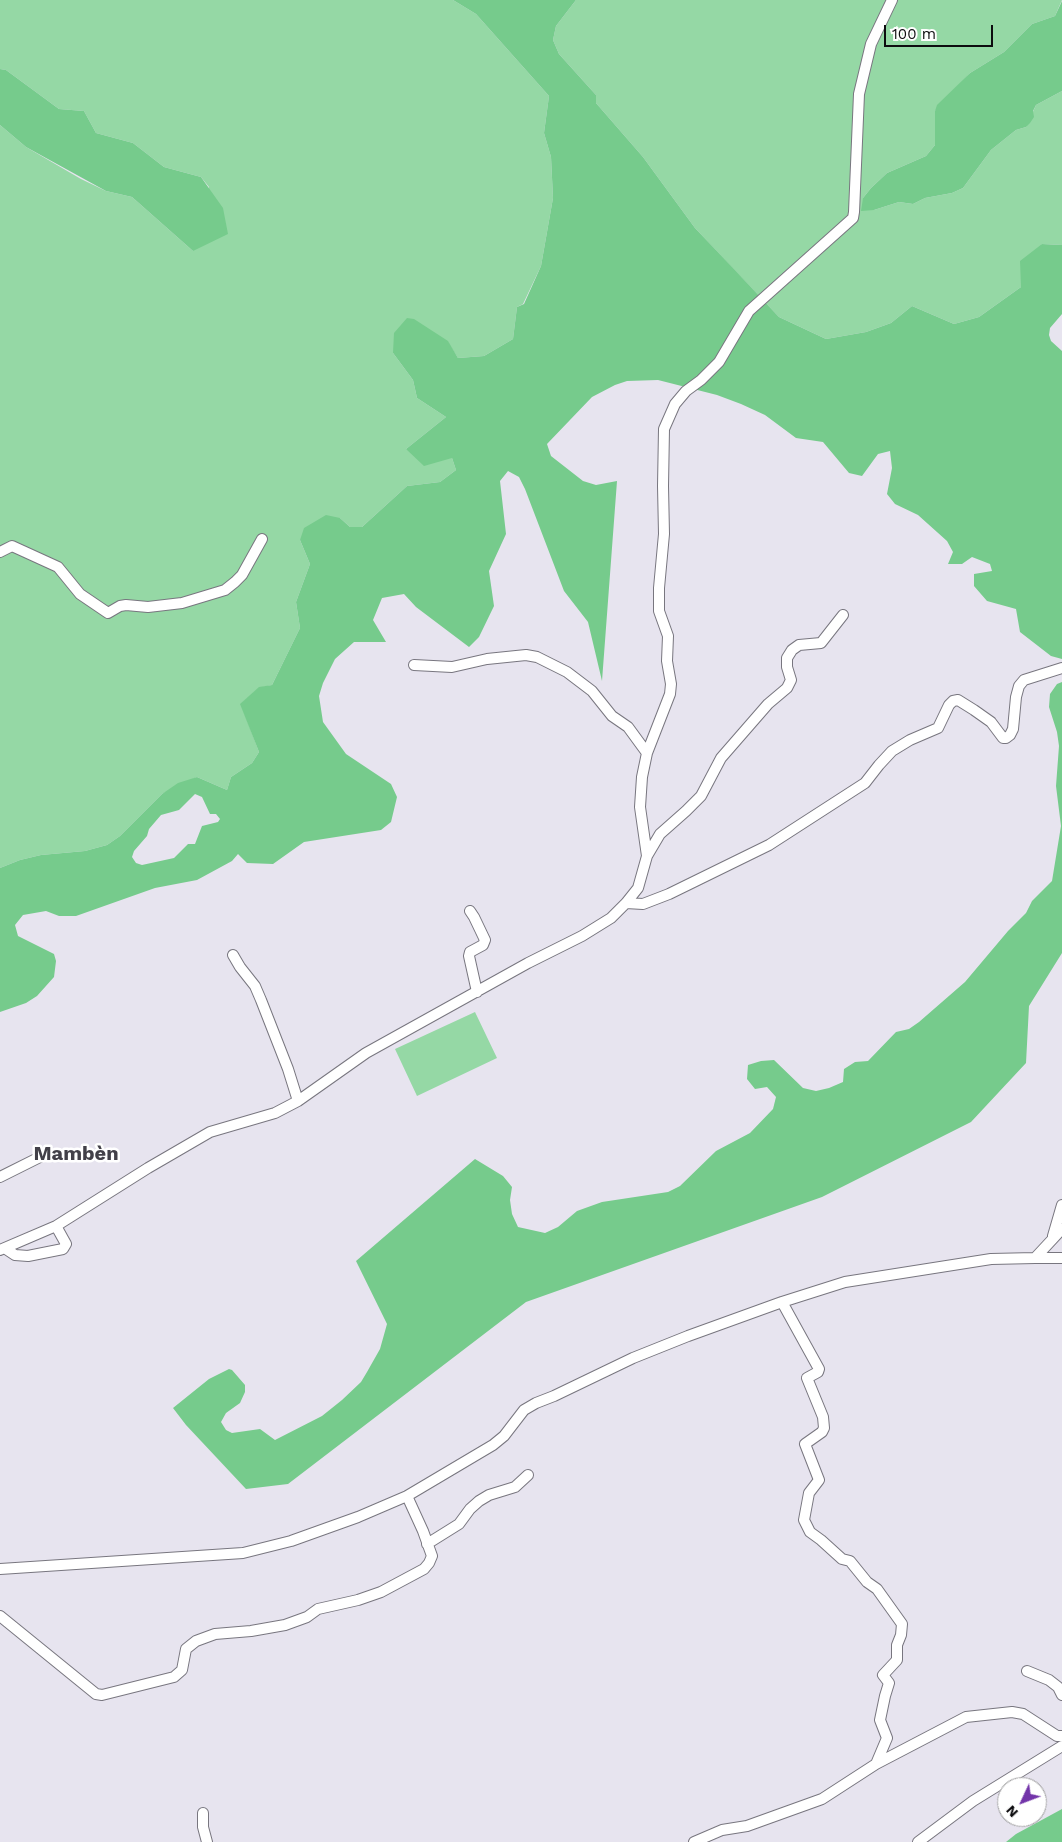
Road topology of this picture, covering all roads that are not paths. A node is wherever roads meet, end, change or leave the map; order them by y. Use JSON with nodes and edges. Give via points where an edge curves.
{"nodes":[{"id":1,"x":892,"y":0,"type":"edge"},
{"id":2,"x":262,"y":539,"type":"dead end"},
{"id":3,"x":0,"y":552,"type":"edge"},
{"id":4,"x":843,"y":614,"type":"dead end"},
{"id":5,"x":414,"y":665,"type":"dead end"},
{"id":6,"x":1062,"y":668,"type":"edge"},
{"id":7,"x":647,"y":752,"type":"junction"},
{"id":8,"x":647,"y":856,"type":"junction"},
{"id":9,"x":626,"y":903,"type":"junction"},
{"id":10,"x":470,"y":911,"type":"dead end"},
{"id":11,"x":233,"y":955,"type":"dead end"},
{"id":12,"x":477,"y":992,"type":"junction"},
{"id":13,"x":298,"y":1101,"type":"junction"},
{"id":14,"x":40,"y":1157,"type":"dead end"},
{"id":15,"x":0,"y":1177,"type":"edge"},
{"id":16,"x":1062,"y":1206,"type":"edge"},
{"id":17,"x":56,"y":1226,"type":"junction"},
{"id":18,"x":1062,"y":1229,"type":"edge"},
{"id":19,"x":1053,"y":1237,"type":"junction"},
{"id":20,"x":3,"y":1249,"type":"edge"},
{"id":21,"x":1034,"y":1258,"type":"junction"},
{"id":22,"x":1062,"y":1258,"type":"edge"},
{"id":23,"x":782,"y":1302,"type":"junction"},
{"id":24,"x":528,"y":1475,"type":"dead end"},
{"id":25,"x":407,"y":1496,"type":"junction"},
{"id":26,"x":427,"y":1544,"type":"junction"},
{"id":27,"x":0,"y":1569,"type":"edge"},
{"id":28,"x":0,"y":1616,"type":"edge"},
{"id":29,"x":1027,"y":1671,"type":"dead end"},
{"id":30,"x":1062,"y":1695,"type":"edge"},
{"id":31,"x":1062,"y":1736,"type":"edge"},
{"id":32,"x":1062,"y":1746,"type":"edge"},
{"id":33,"x":876,"y":1764,"type":"junction"},
{"id":34,"x":203,"y":1813,"type":"dead end"},
{"id":35,"x":207,"y":1842,"type":"edge"},
{"id":36,"x":694,"y":1842,"type":"edge"},
{"id":37,"x":918,"y":1842,"type":"edge"}],
"edges":[{"from":1,"to":7,"type":"street","via":[[871,44],[859,94],[853,218],[749,311],[719,362],[675,404],[664,429],[664,534],[659,611],[668,636],[667,662],[671,684]]},
{"from":2,"to":3,"type":"street","via":[[242,575],[225,590],[182,603],[120,606],[108,613],[80,594],[58,567],[12,546]]},
{"from":4,"to":8,"type":"street","via":[[820,643],[800,645],[792,650],[787,658],[791,680],[787,688],[743,731],[721,758],[701,796],[660,834]]},
{"from":5,"to":7,"type":"street","via":[[452,667],[487,659],[537,657],[567,672],[592,691],[612,716],[628,727]]},
{"from":6,"to":9,"type":"street","via":[[1024,680],[1019,686],[1013,729],[1006,738],[974,710],[958,700],[953,701],[938,728],[892,751],[860,787],[769,846],[669,894],[643,904]]},
{"from":7,"to":8,"type":"street","via":[[640,807]]},
{"from":8,"to":9,"type":"street","via":[[638,888]]},
{"from":9,"to":12,"type":"street","via":[[582,936]]},
{"from":10,"to":12,"type":"street","via":[[485,943],[469,956]]},
{"from":11,"to":13,"type":"street","via":[[255,986]]},
{"from":12,"to":13,"type":"street","via":[[366,1053]]},
{"from":13,"to":17,"type":"street","via":[[275,1113],[210,1132]]},
{"from":14,"to":15,"type":"street"},
{"from":16,"to":19,"type":"street"},
{"from":17,"to":20,"type":"street"},
{"from":17,"to":20,"type":"street","via":[[66,1244],[63,1249],[28,1256]]},
{"from":18,"to":19,"type":"street"},
{"from":19,"to":21,"type":"street"},
{"from":21,"to":22,"type":"street"},
{"from":21,"to":23,"type":"street","via":[[991,1259],[845,1282]]},
{"from":23,"to":25,"type":"street","via":[[633,1358],[536,1403],[524,1410],[493,1445]]},
{"from":23,"to":33,"type":"street","via":[[819,1370],[807,1378],[823,1417],[824,1428],[805,1444],[818,1480],[809,1493],[804,1520],[810,1532],[842,1559],[850,1561],[877,1589],[902,1624],[897,1660],[883,1675],[889,1683],[880,1720],[888,1738]]},
{"from":24,"to":26,"type":"street","via":[[515,1487],[480,1501],[459,1524]]},
{"from":25,"to":26,"type":"street"},
{"from":25,"to":27,"type":"street","via":[[328,1529],[243,1553]]},
{"from":26,"to":28,"type":"street","via":[[432,1556],[424,1569],[381,1592],[318,1609],[285,1625],[215,1634],[186,1649],[182,1670],[174,1677],[102,1695],[90,1691]]},
{"from":29,"to":30,"type":"street","via":[[1049,1680]]},
{"from":31,"to":33,"type":"street","via":[[1023,1714],[970,1716]]},
{"from":32,"to":37,"type":"street","via":[[973,1800]]},
{"from":33,"to":36,"type":"street","via":[[822,1799]]},
{"from":34,"to":35,"type":"street","via":[[202,1827]]}]}
